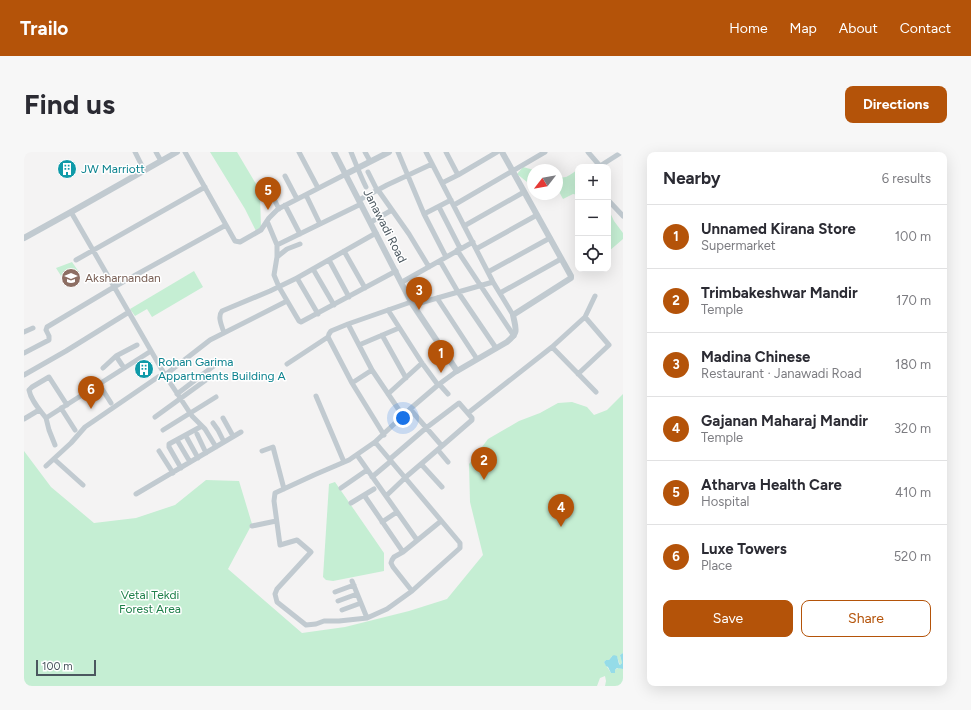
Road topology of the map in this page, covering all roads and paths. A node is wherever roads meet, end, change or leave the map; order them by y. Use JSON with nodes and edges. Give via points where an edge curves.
{"nodes":[{"id":1,"x":134,"y":152,"type":"edge"},
{"id":2,"x":156,"y":152,"type":"edge"},
{"id":3,"x":177,"y":152,"type":"edge"},
{"id":4,"x":185,"y":152,"type":"edge"},
{"id":5,"x":298,"y":152,"type":"edge"},
{"id":6,"x":334,"y":152,"type":"edge"},
{"id":7,"x":351,"y":152,"type":"edge"},
{"id":8,"x":365,"y":152,"type":"edge"},
{"id":9,"x":389,"y":152,"type":"edge"},
{"id":10,"x":398,"y":152,"type":"edge"},
{"id":11,"x":426,"y":152,"type":"edge"},
{"id":12,"x":446,"y":152,"type":"edge"},
{"id":13,"x":497,"y":152,"type":"edge"},
{"id":14,"x":502,"y":152,"type":"edge"},
{"id":15,"x":545,"y":152,"type":"edge"},
{"id":16,"x":588,"y":152,"type":"edge"},
{"id":17,"x":622,"y":152,"type":"edge"},
{"id":18,"x":380,"y":154,"type":"edge"},
{"id":19,"x":161,"y":161,"type":"junction"},
{"id":20,"x":370,"y":162,"type":"junction"},
{"id":21,"x":432,"y":164,"type":"junction"},
{"id":22,"x":358,"y":168,"type":"junction"},
{"id":23,"x":144,"y":170,"type":"junction"},
{"id":24,"x":513,"y":171,"type":"junction"},
{"id":25,"x":368,"y":172,"type":"dead end"},
{"id":26,"x":346,"y":174,"type":"junction"},
{"id":27,"x":408,"y":175,"type":"junction"},
{"id":28,"x":458,"y":175,"type":"junction"},
{"id":29,"x":285,"y":176,"type":"dead end"},
{"id":30,"x":442,"y":183,"type":"junction"},
{"id":31,"x":267,"y":185,"type":"dead end"},
{"id":32,"x":366,"y":187,"type":"dead end"},
{"id":33,"x":205,"y":188,"type":"junction"},
{"id":34,"x":318,"y":188,"type":"junction"},
{"id":35,"x":377,"y":190,"type":"junction"},
{"id":36,"x":524,"y":192,"type":"junction"},
{"id":37,"x":306,"y":194,"type":"junction"},
{"id":38,"x":297,"y":199,"type":"junction"},
{"id":39,"x":360,"y":202,"type":"junction"},
{"id":40,"x":453,"y":203,"type":"junction"},
{"id":41,"x":611,"y":203,"type":"edge"},
{"id":42,"x":285,"y":205,"type":"junction"},
{"id":43,"x":439,"y":207,"type":"junction"},
{"id":44,"x":279,"y":209,"type":"junction"},
{"id":45,"x":392,"y":210,"type":"junction"},
{"id":46,"x":71,"y":212,"type":"junction"},
{"id":47,"x":424,"y":214,"type":"junction"},
{"id":48,"x":537,"y":215,"type":"junction"},
{"id":49,"x":623,"y":216,"type":"edge"},
{"id":50,"x":267,"y":221,"type":"junction"},
{"id":51,"x":370,"y":222,"type":"junction"},
{"id":52,"x":320,"y":224,"type":"junction"},
{"id":53,"x":226,"y":225,"type":"junction"},
{"id":54,"x":464,"y":226,"type":"junction"},
{"id":55,"x":376,"y":233,"type":"junction"},
{"id":56,"x":300,"y":234,"type":"junction"},
{"id":57,"x":24,"y":238,"type":"edge"},
{"id":58,"x":550,"y":238,"type":"junction"},
{"id":59,"x":473,"y":242,"type":"junction"},
{"id":60,"x":300,"y":244,"type":"dead end"},
{"id":61,"x":277,"y":245,"type":"junction"},
{"id":62,"x":458,"y":249,"type":"junction"},
{"id":63,"x":476,"y":249,"type":"junction"},
{"id":64,"x":93,"y":250,"type":"junction"},
{"id":65,"x":344,"y":251,"type":"junction"},
{"id":66,"x":277,"y":257,"type":"junction"},
{"id":67,"x":446,"y":257,"type":"junction"},
{"id":68,"x":562,"y":259,"type":"junction"},
{"id":69,"x":76,"y":260,"type":"dead end"},
{"id":70,"x":328,"y":260,"type":"junction"},
{"id":71,"x":440,"y":261,"type":"junction"},
{"id":72,"x":429,"y":267,"type":"junction"},
{"id":73,"x":313,"y":269,"type":"junction"},
{"id":74,"x":396,"y":271,"type":"junction"},
{"id":75,"x":488,"y":272,"type":"junction"},
{"id":76,"x":297,"y":278,"type":"junction"},
{"id":77,"x":402,"y":282,"type":"junction"},
{"id":78,"x":493,"y":282,"type":"junction"},
{"id":79,"x":480,"y":285,"type":"junction"},
{"id":80,"x":114,"y":287,"type":"junction"},
{"id":81,"x":279,"y":287,"type":"junction"},
{"id":82,"x":365,"y":288,"type":"junction"},
{"id":83,"x":458,"y":292,"type":"junction"},
{"id":84,"x":500,"y":293,"type":"junction"},
{"id":85,"x":595,"y":296,"type":"dead end"},
{"id":86,"x":349,"y":297,"type":"junction"},
{"id":87,"x":437,"y":298,"type":"junction"},
{"id":88,"x":287,"y":301,"type":"junction"},
{"id":89,"x":412,"y":303,"type":"junction"},
{"id":90,"x":334,"y":305,"type":"junction"},
{"id":91,"x":388,"y":310,"type":"junction"},
{"id":92,"x":129,"y":312,"type":"junction"},
{"id":93,"x":318,"y":314,"type":"junction"},
{"id":94,"x":513,"y":315,"type":"junction"},
{"id":95,"x":585,"y":317,"type":"junction"},
{"id":96,"x":348,"y":324,"type":"junction"},
{"id":97,"x":33,"y":328,"type":"dead end"},
{"id":98,"x":399,"y":328,"type":"junction"},
{"id":99,"x":24,"y":332,"type":"edge"},
{"id":100,"x":224,"y":333,"type":"junction"},
{"id":101,"x":382,"y":335,"type":"junction"},
{"id":102,"x":514,"y":336,"type":"junction"},
{"id":103,"x":328,"y":338,"type":"junction"},
{"id":104,"x":137,"y":345,"type":"dead end"},
{"id":105,"x":360,"y":345,"type":"junction"},
{"id":106,"x":552,"y":347,"type":"junction"},
{"id":107,"x":496,"y":348,"type":"junction"},
{"id":108,"x":151,"y":350,"type":"junction"},
{"id":109,"x":24,"y":353,"type":"edge"},
{"id":110,"x":116,"y":356,"type":"junction"},
{"id":111,"x":477,"y":359,"type":"junction"},
{"id":112,"x":422,"y":363,"type":"junction"},
{"id":113,"x":287,"y":364,"type":"dead end"},
{"id":114,"x":215,"y":365,"type":"dead end"},
{"id":115,"x":103,"y":368,"type":"dead end"},
{"id":116,"x":124,"y":368,"type":"junction"},
{"id":117,"x":372,"y":370,"type":"junction"},
{"id":118,"x":457,"y":371,"type":"junction"},
{"id":119,"x":578,"y":374,"type":"junction"},
{"id":120,"x":24,"y":375,"type":"edge"},
{"id":121,"x":165,"y":375,"type":"junction"},
{"id":122,"x":210,"y":377,"type":"dead end"},
{"id":123,"x":406,"y":378,"type":"junction"},
{"id":124,"x":352,"y":383,"type":"junction"},
{"id":125,"x":99,"y":384,"type":"junction"},
{"id":126,"x":439,"y":385,"type":"junction"},
{"id":127,"x":596,"y":392,"type":"dead end"},
{"id":128,"x":388,"y":394,"type":"junction"},
{"id":129,"x":448,"y":394,"type":"dead end"},
{"id":130,"x":179,"y":396,"type":"junction"},
{"id":131,"x":316,"y":396,"type":"dead end"},
{"id":132,"x":216,"y":397,"type":"dead end"},
{"id":133,"x":111,"y":402,"type":"dead end"},
{"id":134,"x":67,"y":405,"type":"junction"},
{"id":135,"x":62,"y":408,"type":"junction"},
{"id":136,"x":410,"y":409,"type":"junction"},
{"id":137,"x":39,"y":410,"type":"junction"},
{"id":138,"x":190,"y":413,"type":"junction"},
{"id":139,"x":468,"y":413,"type":"junction"},
{"id":140,"x":403,"y":416,"type":"junction"},
{"id":141,"x":155,"y":417,"type":"dead end"},
{"id":142,"x":46,"y":418,"type":"junction"},
{"id":143,"x":222,"y":418,"type":"dead end"},
{"id":144,"x":24,"y":419,"type":"edge"},
{"id":145,"x":213,"y":422,"type":"dead end"},
{"id":146,"x":202,"y":426,"type":"junction"},
{"id":147,"x":426,"y":428,"type":"junction"},
{"id":148,"x":75,"y":430,"type":"dead end"},
{"id":149,"x":163,"y":430,"type":"dead end"},
{"id":150,"x":241,"y":432,"type":"dead end"},
{"id":151,"x":196,"y":434,"type":"dead end"},
{"id":152,"x":384,"y":435,"type":"junction"},
{"id":153,"x":233,"y":436,"type":"junction"},
{"id":154,"x":187,"y":438,"type":"dead end"},
{"id":155,"x":177,"y":440,"type":"junction"},
{"id":156,"x":224,"y":442,"type":"junction"},
{"id":157,"x":375,"y":442,"type":"junction"},
{"id":158,"x":55,"y":445,"type":"dead end"},
{"id":159,"x":216,"y":447,"type":"junction"},
{"id":160,"x":440,"y":448,"type":"junction"},
{"id":161,"x":159,"y":451,"type":"dead end"},
{"id":162,"x":262,"y":451,"type":"dead end"},
{"id":163,"x":206,"y":454,"type":"junction"},
{"id":164,"x":356,"y":455,"type":"junction"},
{"id":165,"x":198,"y":458,"type":"junction"},
{"id":166,"x":54,"y":459,"type":"junction"},
{"id":167,"x":390,"y":460,"type":"junction"},
{"id":168,"x":190,"y":462,"type":"junction"},
{"id":169,"x":344,"y":462,"type":"junction"},
{"id":170,"x":448,"y":462,"type":"dead end"},
{"id":171,"x":421,"y":464,"type":"junction"},
{"id":172,"x":46,"y":466,"type":"dead end"},
{"id":173,"x":181,"y":468,"type":"junction"},
{"id":174,"x":367,"y":470,"type":"junction"},
{"id":175,"x":172,"y":472,"type":"junction"},
{"id":176,"x":372,"y":477,"type":"junction"},
{"id":177,"x":405,"y":478,"type":"junction"},
{"id":178,"x":83,"y":485,"type":"dead end"},
{"id":179,"x":442,"y":487,"type":"dead end"},
{"id":180,"x":341,"y":488,"type":"dead end"},
{"id":181,"x":284,"y":489,"type":"junction"},
{"id":182,"x":374,"y":489,"type":"dead end"},
{"id":183,"x":136,"y":494,"type":"dead end"},
{"id":184,"x":364,"y":495,"type":"junction"},
{"id":185,"x":386,"y":496,"type":"junction"},
{"id":186,"x":351,"y":503,"type":"dead end"},
{"id":187,"x":397,"y":512,"type":"junction"},
{"id":188,"x":276,"y":521,"type":"junction"},
{"id":189,"x":441,"y":521,"type":"junction"},
{"id":190,"x":382,"y":522,"type":"junction"},
{"id":191,"x":252,"y":526,"type":"dead end"},
{"id":192,"x":417,"y":540,"type":"junction"},
{"id":193,"x":403,"y":552,"type":"junction"},
{"id":194,"x":412,"y":591,"type":"junction"},
{"id":195,"x":335,"y":592,"type":"dead end"},
{"id":196,"x":358,"y":594,"type":"junction"},
{"id":197,"x":338,"y":601,"type":"dead end"},
{"id":198,"x":361,"y":603,"type":"junction"},
{"id":199,"x":342,"y":610,"type":"dead end"},
{"id":200,"x":367,"y":618,"type":"junction"}],
"edges":[{"from":1,"to":23,"type":"street"},
{"from":2,"to":19,"type":"street"},
{"from":3,"to":19,"type":"street"},
{"from":4,"to":33,"type":"street"},
{"from":5,"to":34,"type":"street"},
{"from":6,"to":26,"type":"street","name":"Janawadi Road"},
{"from":7,"to":22,"type":"street"},
{"from":8,"to":20,"type":"street"},
{"from":9,"to":18,"type":"street"},
{"from":10,"to":27,"type":"street"},
{"from":11,"to":21,"type":"street"},
{"from":12,"to":28,"type":"street"},
{"from":13,"to":28,"type":"street"},
{"from":14,"to":24,"type":"street"},
{"from":15,"to":24,"type":"street"},
{"from":16,"to":17,"type":"street","via":[[600,166]]},
{"from":18,"to":20,"type":"street"},
{"from":19,"to":23,"type":"street"},
{"from":20,"to":22,"type":"street"},
{"from":21,"to":27,"type":"street"},
{"from":21,"to":30,"type":"street"},
{"from":22,"to":26,"type":"street"},
{"from":22,"to":32,"type":"street"},
{"from":23,"to":46,"type":"street"},
{"from":24,"to":36,"type":"street"},
{"from":24,"to":40,"type":"street"},
{"from":25,"to":35,"type":"street"},
{"from":26,"to":34,"type":"street"},
{"from":26,"to":39,"type":"street","name":"Janawadi Road"},
{"from":27,"to":35,"type":"street"},
{"from":27,"to":47,"type":"street"},
{"from":28,"to":30,"type":"street"},
{"from":29,"to":38,"type":"street"},
{"from":30,"to":40,"type":"street"},
{"from":31,"to":44,"type":"street"},
{"from":33,"to":53,"type":"street"},
{"from":33,"to":64,"type":"street"},
{"from":34,"to":37,"type":"street"},
{"from":35,"to":39,"type":"street"},
{"from":35,"to":45,"type":"street"},
{"from":36,"to":48,"type":"street"},
{"from":36,"to":54,"type":"street"},
{"from":37,"to":38,"type":"street"},
{"from":37,"to":52,"type":"street"},
{"from":38,"to":42,"type":"street"},
{"from":39,"to":51,"type":"street","name":"Janawadi Road"},
{"from":39,"to":52,"type":"street"},
{"from":40,"to":43,"type":"street"},
{"from":40,"to":54,"type":"street"},
{"from":41,"to":49,"type":"street"},
{"from":42,"to":44,"type":"street"},
{"from":42,"to":56,"type":"street"},
{"from":43,"to":47,"type":"street"},
{"from":43,"to":62,"type":"street"},
{"from":44,"to":50,"type":"street"},
{"from":45,"to":51,"type":"street"},
{"from":45,"to":72,"type":"street"},
{"from":46,"to":57,"type":"street"},
{"from":46,"to":64,"type":"street"},
{"from":47,"to":67,"type":"street"},
{"from":48,"to":58,"type":"street"},
{"from":48,"to":63,"type":"street"},
{"from":50,"to":53,"type":"street","via":[[261,230],[240,242],[235,241]]},
{"from":50,"to":61,"type":"street"},
{"from":51,"to":55,"type":"street","name":"Janawadi Road"},
{"from":52,"to":56,"type":"street"},
{"from":53,"to":80,"type":"street"},
{"from":54,"to":59,"type":"street"},
{"from":55,"to":65,"type":"street"},
{"from":55,"to":74,"type":"street","name":"Janawadi Road"},
{"from":56,"to":61,"type":"street"},
{"from":58,"to":68,"type":"street"},
{"from":58,"to":75,"type":"street"},
{"from":59,"to":62,"type":"street"},
{"from":59,"to":63,"type":"street"},
{"from":60,"to":66,"type":"street","via":[[287,249]]},
{"from":61,"to":66,"type":"street"},
{"from":62,"to":67,"type":"street"},
{"from":62,"to":79,"type":"street"},
{"from":63,"to":75,"type":"street"},
{"from":64,"to":69,"type":"street"},
{"from":64,"to":80,"type":"street"},
{"from":65,"to":70,"type":"street"},
{"from":65,"to":82,"type":"street"},
{"from":66,"to":81,"type":"street","via":[[274,275]]},
{"from":67,"to":71,"type":"street"},
{"from":68,"to":84,"type":"street"},
{"from":68,"to":94,"type":"street","via":[[571,278]]},
{"from":70,"to":73,"type":"street"},
{"from":70,"to":86,"type":"street"},
{"from":71,"to":72,"type":"street"},
{"from":71,"to":83,"type":"street"},
{"from":72,"to":77,"type":"street"},
{"from":73,"to":76,"type":"street"},
{"from":73,"to":90,"type":"street"},
{"from":74,"to":77,"type":"street","name":"Janawadi Road"},
{"from":74,"to":82,"type":"street"},
{"from":75,"to":78,"type":"street"},
{"from":76,"to":81,"type":"street"},
{"from":76,"to":93,"type":"street"},
{"from":77,"to":89,"type":"street","name":"Janawadi Road"},
{"from":78,"to":79,"type":"street"},
{"from":78,"to":84,"type":"street"},
{"from":79,"to":83,"type":"street"},
{"from":79,"to":102,"type":"street"},
{"from":80,"to":92,"type":"street"},
{"from":80,"to":109,"type":"street","via":[[47,327],[49,340]]},
{"from":81,"to":88,"type":"street"},
{"from":81,"to":100,"type":"street","via":[[221,312],[219,317]]},
{"from":82,"to":86,"type":"street"},
{"from":83,"to":87,"type":"street"},
{"from":83,"to":107,"type":"street"},
{"from":84,"to":94,"type":"street"},
{"from":85,"to":95,"type":"street"},
{"from":86,"to":90,"type":"street"},
{"from":87,"to":89,"type":"street"},
{"from":87,"to":111,"type":"street"},
{"from":88,"to":93,"type":"street","via":[[300,322]]},
{"from":88,"to":100,"type":"street"},
{"from":89,"to":91,"type":"street"},
{"from":89,"to":118,"type":"street","name":"Janawadi Road"},
{"from":90,"to":93,"type":"street"},
{"from":91,"to":96,"type":"street"},
{"from":91,"to":98,"type":"street"},
{"from":92,"to":108,"type":"street"},
{"from":92,"to":120,"type":"street"},
{"from":94,"to":102,"type":"street","via":[[516,330]]},
{"from":95,"to":106,"type":"street"},
{"from":95,"to":119,"type":"street","via":[[609,346]]},
{"from":96,"to":103,"type":"street","via":[[331,331]]},
{"from":96,"to":105,"type":"street"},
{"from":97,"to":99,"type":"street"},
{"from":98,"to":101,"type":"street"},
{"from":98,"to":112,"type":"street"},
{"from":100,"to":121,"type":"street","via":[[210,340]]},
{"from":101,"to":105,"type":"street"},
{"from":101,"to":123,"type":"street"},
{"from":102,"to":107,"type":"street"},
{"from":103,"to":113,"type":"street"},
{"from":103,"to":124,"type":"street"},
{"from":104,"to":110,"type":"street"},
{"from":105,"to":117,"type":"street"},
{"from":106,"to":119,"type":"street"},
{"from":106,"to":139,"type":"street"},
{"from":107,"to":111,"type":"street"},
{"from":108,"to":116,"type":"street"},
{"from":108,"to":121,"type":"street"},
{"from":110,"to":115,"type":"street"},
{"from":110,"to":116,"type":"street"},
{"from":111,"to":118,"type":"street"},
{"from":112,"to":123,"type":"street"},
{"from":112,"to":126,"type":"street"},
{"from":114,"to":130,"type":"street"},
{"from":116,"to":125,"type":"street"},
{"from":117,"to":124,"type":"street"},
{"from":117,"to":128,"type":"street"},
{"from":118,"to":126,"type":"street"},
{"from":119,"to":127,"type":"street"},
{"from":121,"to":130,"type":"street"},
{"from":121,"to":166,"type":"street","via":[[158,377],[85,427]]},
{"from":122,"to":130,"type":"street"},
{"from":123,"to":128,"type":"street"},
{"from":124,"to":152,"type":"street"},
{"from":125,"to":133,"type":"street"},
{"from":125,"to":134,"type":"street"},
{"from":126,"to":129,"type":"street"},
{"from":126,"to":136,"type":"street"},
{"from":128,"to":140,"type":"street"},
{"from":130,"to":138,"type":"street"},
{"from":130,"to":141,"type":"street"},
{"from":131,"to":169,"type":"street"},
{"from":132,"to":138,"type":"street"},
{"from":134,"to":135,"type":"street"},
{"from":134,"to":137,"type":"street","via":[[50,377],[30,390],[30,395]]},
{"from":135,"to":142,"type":"street"},
{"from":135,"to":148,"type":"street"},
{"from":136,"to":140,"type":"street"},
{"from":136,"to":147,"type":"street"},
{"from":137,"to":142,"type":"street"},
{"from":137,"to":144,"type":"street"},
{"from":138,"to":146,"type":"street"},
{"from":138,"to":149,"type":"street"},
{"from":139,"to":147,"type":"street","via":[[459,403]]},
{"from":139,"to":160,"type":"street","via":[[472,420]]},
{"from":140,"to":152,"type":"street"},
{"from":142,"to":158,"type":"street"},
{"from":143,"to":153,"type":"street"},
{"from":145,"to":156,"type":"street"},
{"from":146,"to":155,"type":"street"},
{"from":146,"to":159,"type":"street"},
{"from":147,"to":160,"type":"street"},
{"from":147,"to":167,"type":"street"},
{"from":150,"to":153,"type":"street"},
{"from":151,"to":163,"type":"street"},
{"from":152,"to":157,"type":"street"},
{"from":153,"to":156,"type":"street"},
{"from":154,"to":165,"type":"street"},
{"from":155,"to":168,"type":"street"},
{"from":155,"to":173,"type":"street","via":[[169,445]]},
{"from":156,"to":159,"type":"street"},
{"from":157,"to":164,"type":"street"},
{"from":157,"to":167,"type":"street"},
{"from":159,"to":163,"type":"street"},
{"from":160,"to":170,"type":"street"},
{"from":160,"to":171,"type":"street"},
{"from":161,"to":175,"type":"street"},
{"from":162,"to":181,"type":"street","via":[[273,447]]},
{"from":163,"to":165,"type":"street"},
{"from":164,"to":169,"type":"street"},
{"from":164,"to":174,"type":"street"},
{"from":165,"to":168,"type":"street"},
{"from":166,"to":172,"type":"street"},
{"from":166,"to":178,"type":"street"},
{"from":167,"to":176,"type":"street"},
{"from":167,"to":177,"type":"street"},
{"from":168,"to":173,"type":"street"},
{"from":169,"to":181,"type":"street"},
{"from":171,"to":177,"type":"street"},
{"from":171,"to":179,"type":"street"},
{"from":173,"to":175,"type":"street"},
{"from":174,"to":176,"type":"street"},
{"from":174,"to":180,"type":"street"},
{"from":175,"to":183,"type":"street"},
{"from":176,"to":185,"type":"street"},
{"from":177,"to":185,"type":"street"},
{"from":177,"to":189,"type":"street"},
{"from":181,"to":188,"type":"street","via":[[274,495]]},
{"from":182,"to":184,"type":"street"},
{"from":184,"to":186,"type":"street"},
{"from":184,"to":190,"type":"street"},
{"from":185,"to":187,"type":"street"},
{"from":187,"to":190,"type":"street"},
{"from":187,"to":192,"type":"street"},
{"from":188,"to":191,"type":"street"},
{"from":188,"to":200,"type":"street","via":[[280,545],[297,540],[311,552],[277,589],[277,602],[306,625]]},
{"from":189,"to":192,"type":"street"},
{"from":189,"to":194,"type":"street","via":[[461,547]]},
{"from":190,"to":193,"type":"street"},
{"from":192,"to":193,"type":"street"},
{"from":193,"to":194,"type":"street","via":[[391,563]]},
{"from":194,"to":200,"type":"street","via":[[388,609]]},
{"from":195,"to":196,"type":"street","via":[[353,583]]},
{"from":196,"to":197,"type":"street"},
{"from":196,"to":198,"type":"street"},
{"from":198,"to":199,"type":"street"},
{"from":198,"to":200,"type":"street"}]}
